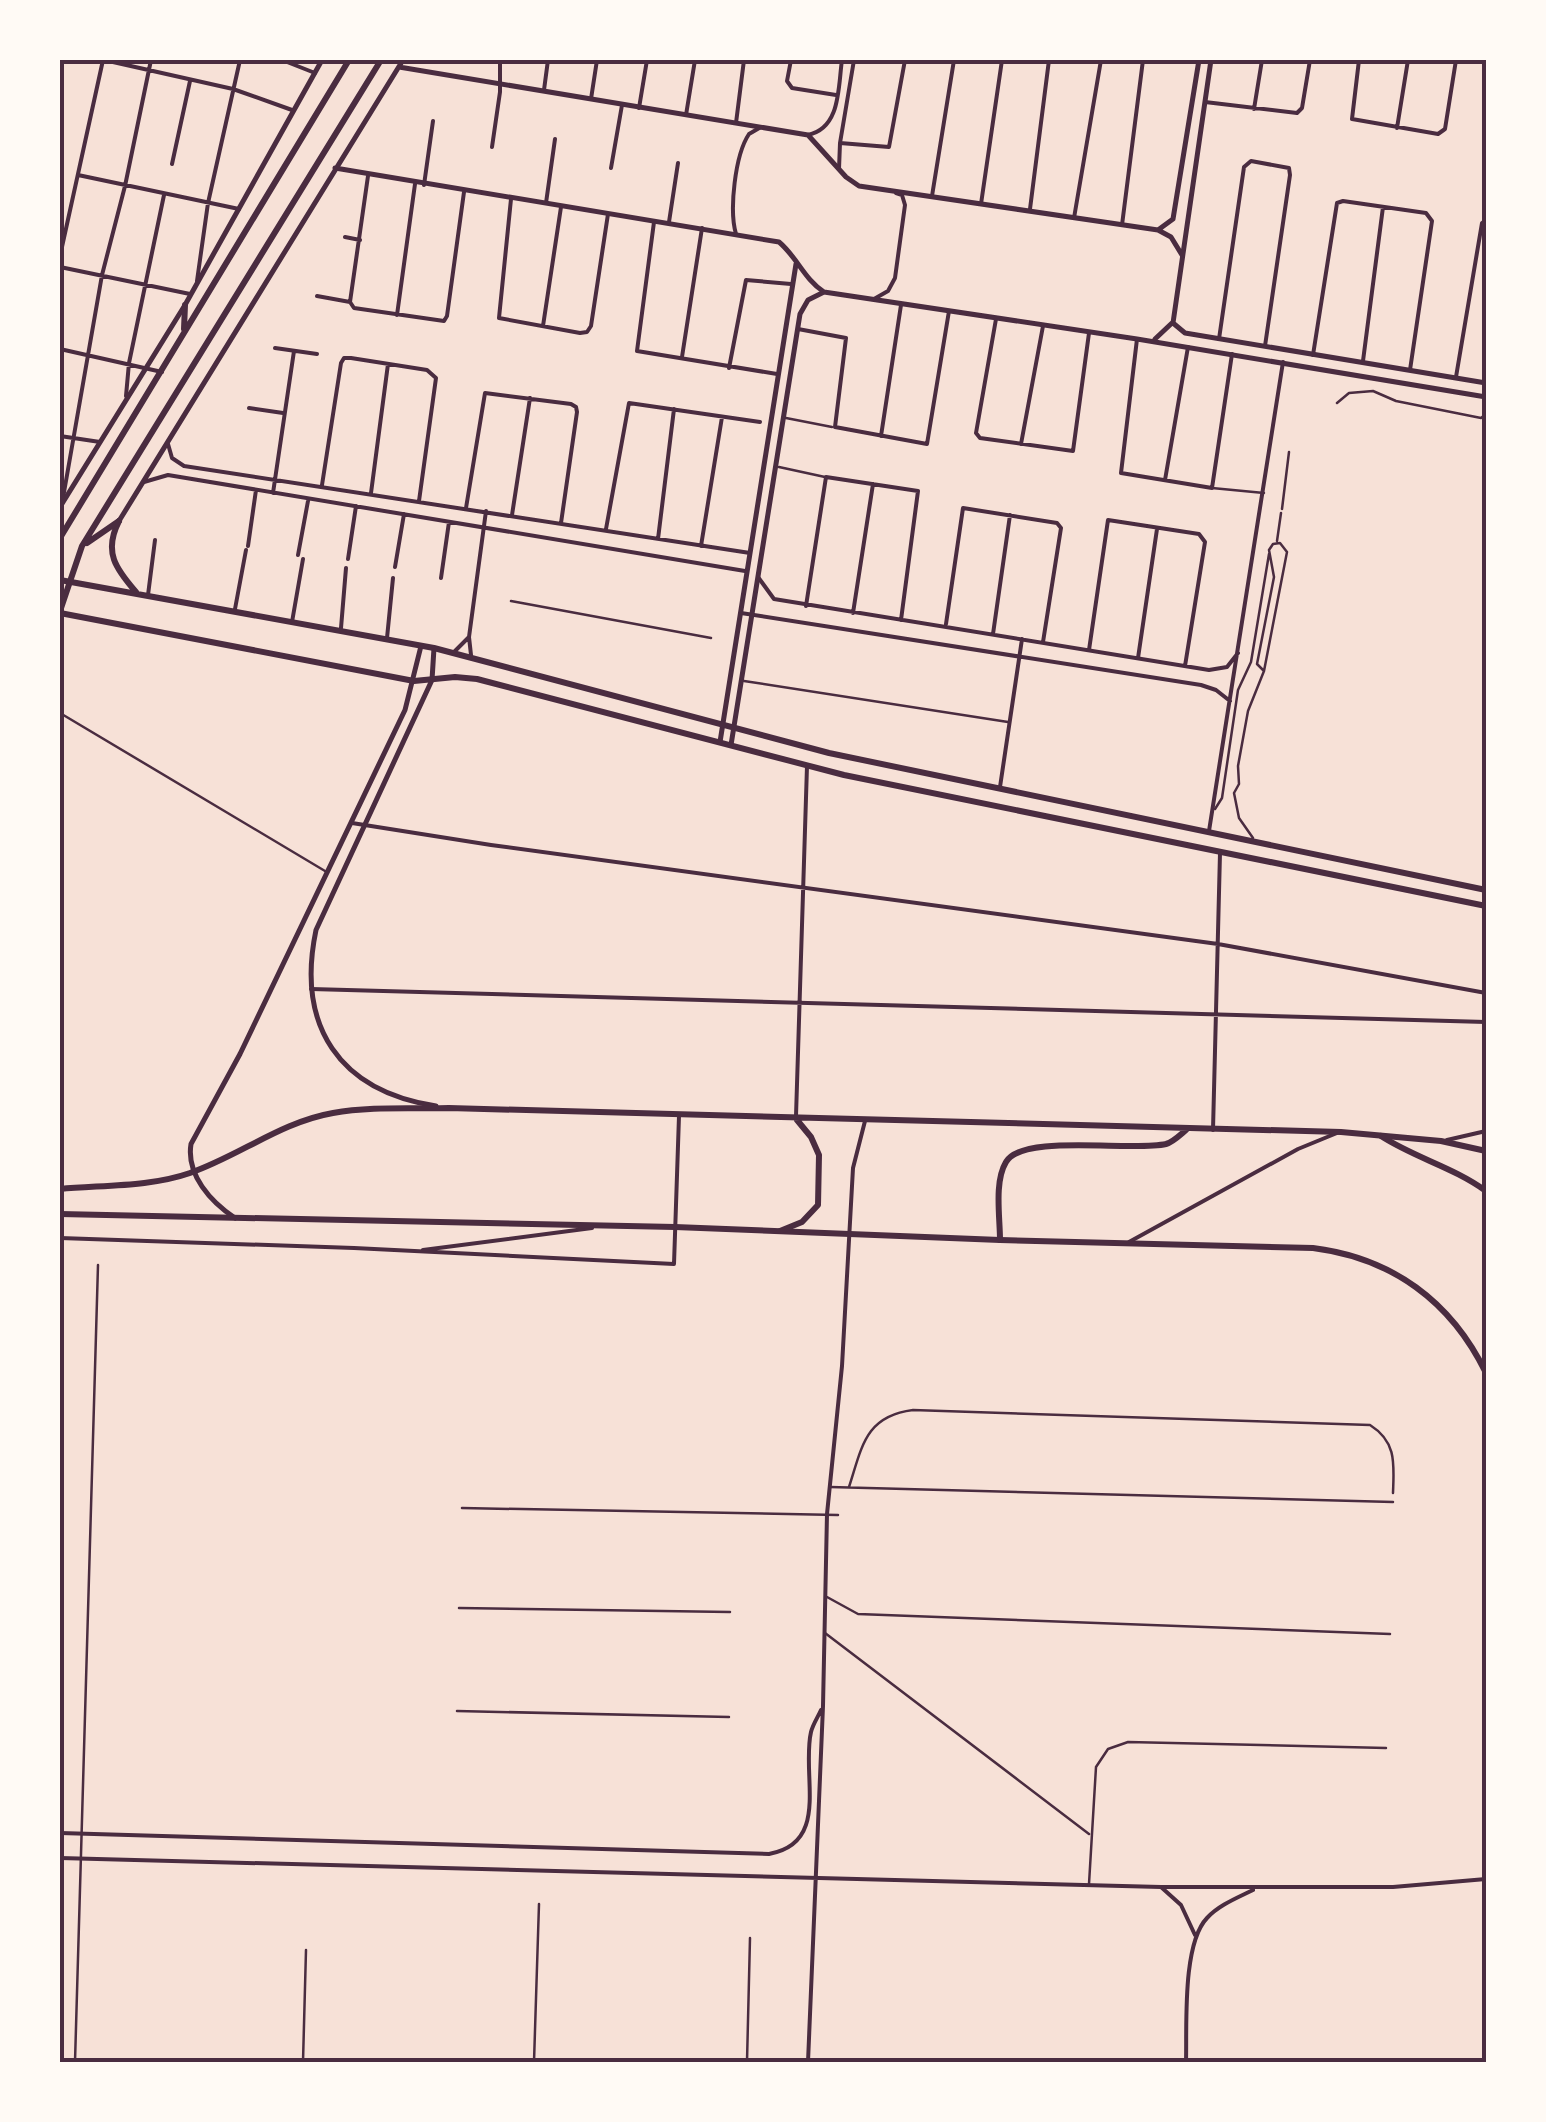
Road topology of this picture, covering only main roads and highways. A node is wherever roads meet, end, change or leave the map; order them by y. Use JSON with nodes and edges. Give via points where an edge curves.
{"nodes":[{"id":1,"x":349,"y":60,"type":"edge"},
{"id":2,"x":381,"y":60,"type":"edge"},
{"id":3,"x":185,"y":305,"type":"road end"},
{"id":4,"x":184,"y":334,"type":"junction"},
{"id":5,"x":60,"y":538,"type":"edge"},
{"id":6,"x":82,"y":546,"type":"junction"},
{"id":7,"x":60,"y":580,"type":"edge"},
{"id":8,"x":70,"y":583,"type":"junction"},
{"id":9,"x":137,"y":593,"type":"junction"},
{"id":10,"x":60,"y":612,"type":"edge"},
{"id":11,"x":751,"y":732,"type":"junction"},
{"id":12,"x":743,"y":749,"type":"junction"},
{"id":13,"x":1486,"y":890,"type":"edge"},
{"id":14,"x":1486,"y":906,"type":"edge"},
{"id":15,"x":796,"y":1120,"type":"junction"},
{"id":16,"x":1186,"y":1130,"type":"junction"},
{"id":17,"x":1380,"y":1135,"type":"junction"},
{"id":18,"x":1486,"y":1151,"type":"edge"},
{"id":19,"x":60,"y":1189,"type":"edge"},
{"id":20,"x":1486,"y":1191,"type":"edge"},
{"id":21,"x":60,"y":1214,"type":"edge"},
{"id":22,"x":780,"y":1230,"type":"junction"},
{"id":23,"x":1000,"y":1240,"type":"junction"},
{"id":24,"x":1486,"y":1373,"type":"edge"}],
"edges":[{"from":1,"to":4,"type":"main road"},
{"from":2,"to":6,"type":"main road"},
{"from":3,"to":4,"type":"main road"},
{"from":4,"to":5,"type":"main road"},
{"from":6,"to":8,"type":"main road"},
{"from":6,"to":9,"type":"main road","via":[[119,521],[112,560]]},
{"from":7,"to":8,"type":"main road"},
{"from":8,"to":9,"type":"main road"},
{"from":8,"to":10,"type":"main road"},
{"from":9,"to":11,"type":"main road","via":[[453,652]]},
{"from":10,"to":12,"type":"main road","via":[[414,681],[477,679]]},
{"from":11,"to":12,"type":"main road"},
{"from":11,"to":13,"type":"main road"},
{"from":12,"to":14,"type":"main road"},
{"from":15,"to":16,"type":"main road"},
{"from":15,"to":19,"type":"main road","via":[[449,1108],[333,1113],[167,1180]]},
{"from":15,"to":22,"type":"main road","via":[[819,1155],[818,1205],[802,1222]]},
{"from":16,"to":17,"type":"main road"},
{"from":16,"to":23,"type":"main road","via":[[1169,1143],[1028,1146],[1014,1152],[1001,1176]]},
{"from":17,"to":18,"type":"main road"},
{"from":17,"to":20,"type":"main road"},
{"from":21,"to":22,"type":"main road"},
{"from":22,"to":23,"type":"main road"},
{"from":23,"to":24,"type":"main road","via":[[1344,1252],[1403,1276],[1432,1298]]}]}
